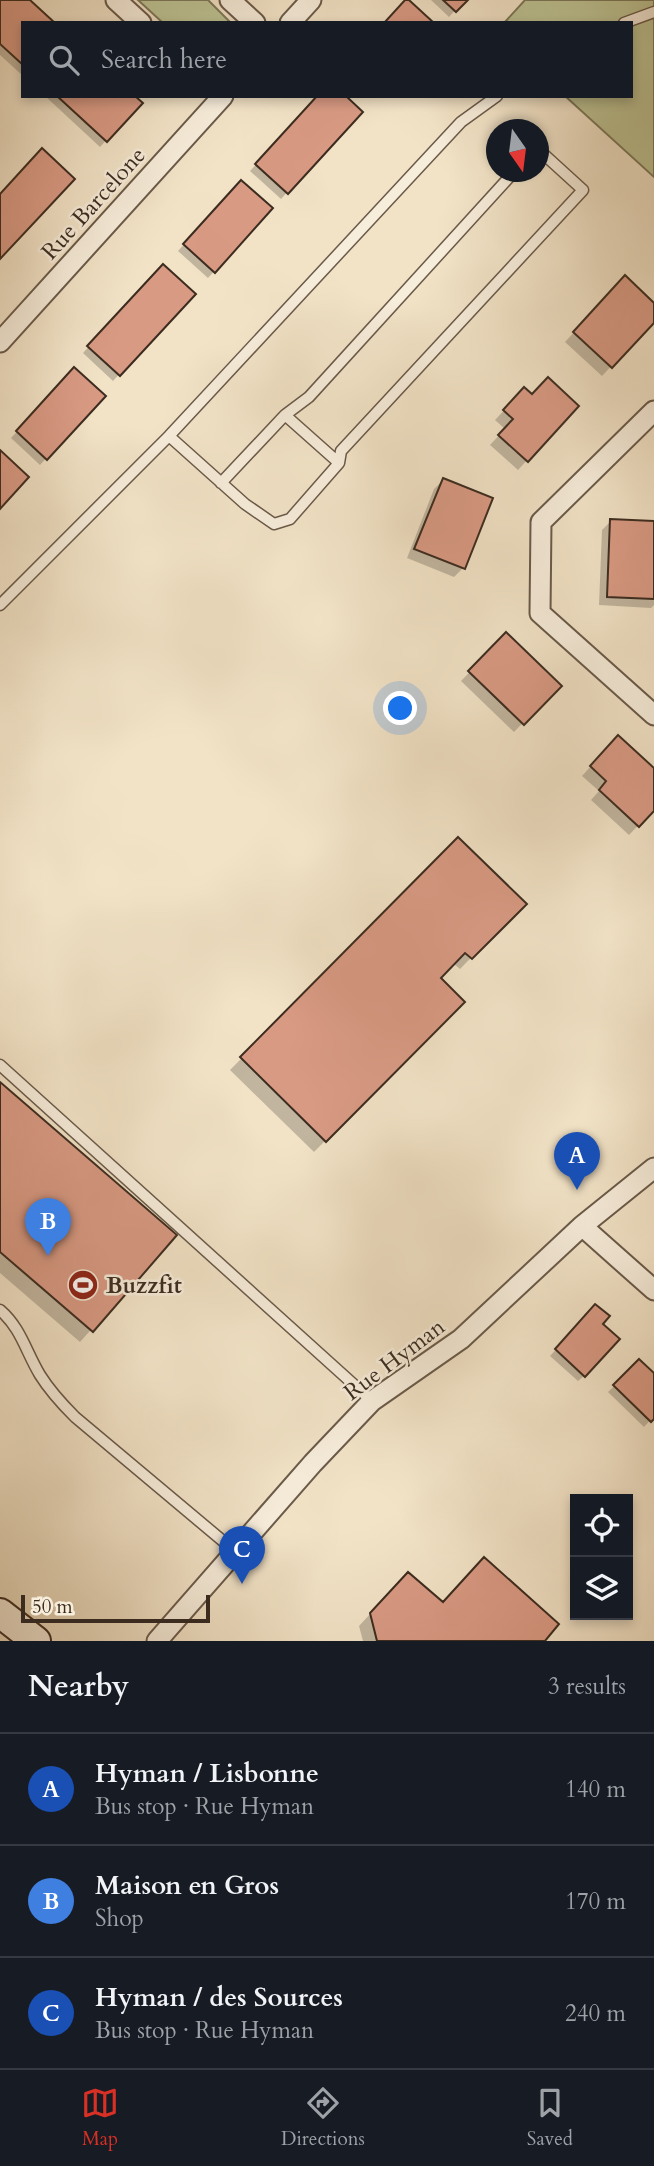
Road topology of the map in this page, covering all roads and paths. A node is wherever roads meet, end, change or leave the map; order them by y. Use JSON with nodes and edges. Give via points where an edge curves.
{"nodes":[{"id":1,"x":116,"y":0,"type":"edge"},
{"id":2,"x":230,"y":0,"type":"edge"},
{"id":3,"x":311,"y":0,"type":"edge"},
{"id":4,"x":654,"y":12,"type":"edge"},
{"id":5,"x":139,"y":21,"type":"edge"},
{"id":6,"x":253,"y":21,"type":"edge"},
{"id":7,"x":292,"y":21,"type":"edge"},
{"id":8,"x":629,"y":21,"type":"edge"},
{"id":9,"x":221,"y":98,"type":"edge"},
{"id":10,"x":494,"y":98,"type":"edge"},
{"id":11,"x":549,"y":159,"type":"edge"},
{"id":12,"x":505,"y":182,"type":"edge"},
{"id":13,"x":0,"y":342,"type":"edge"},
{"id":14,"x":654,"y":411,"type":"edge"},
{"id":15,"x":285,"y":415,"type":"junction"},
{"id":16,"x":169,"y":436,"type":"junction"},
{"id":17,"x":339,"y":463,"type":"junction"},
{"id":18,"x":221,"y":482,"type":"junction"},
{"id":19,"x":0,"y":605,"type":"edge"},
{"id":20,"x":654,"y":715,"type":"edge"},
{"id":21,"x":0,"y":1065,"type":"edge"},
{"id":22,"x":654,"y":1168,"type":"edge"},
{"id":23,"x":582,"y":1226,"type":"junction"},
{"id":24,"x":654,"y":1290,"type":"edge"},
{"id":25,"x":0,"y":1310,"type":"edge"},
{"id":26,"x":373,"y":1401,"type":"junction"},
{"id":27,"x":237,"y":1553,"type":"junction"},
{"id":28,"x":0,"y":1613,"type":"edge"},
{"id":29,"x":36,"y":1641,"type":"edge"},
{"id":30,"x":156,"y":1641,"type":"edge"}],
"edges":[{"from":1,"to":5,"type":"street"},
{"from":2,"to":6,"type":"street"},
{"from":3,"to":7,"type":"street"},
{"from":4,"to":8,"type":"lane"},
{"from":9,"to":13,"type":"street","name":"Rue Barcelone"},
{"from":10,"to":16,"type":"lane","via":[[461,122]]},
{"from":11,"to":17,"type":"lane","via":[[583,190],[341,451]]},
{"from":12,"to":15,"type":"lane","via":[[309,397]]},
{"from":14,"to":20,"type":"street","via":[[541,522],[540,613]]},
{"from":15,"to":17,"type":"lane"},
{"from":15,"to":18,"type":"lane"},
{"from":16,"to":18,"type":"lane"},
{"from":16,"to":19,"type":"lane"},
{"from":17,"to":18,"type":"lane","via":[[290,519],[279,525]]},
{"from":21,"to":26,"type":"lane"},
{"from":22,"to":23,"type":"street","name":"Rue Hyman"},
{"from":23,"to":24,"type":"street"},
{"from":23,"to":26,"type":"street","name":"Rue Hyman","via":[[461,1339]]},
{"from":25,"to":27,"type":"lane","via":[[19,1331],[38,1373],[75,1417]]},
{"from":26,"to":27,"type":"street","name":"Rue Hyman"},
{"from":27,"to":30,"type":"street","name":"Rue Hyman"},
{"from":28,"to":29,"type":"main road"}]}
